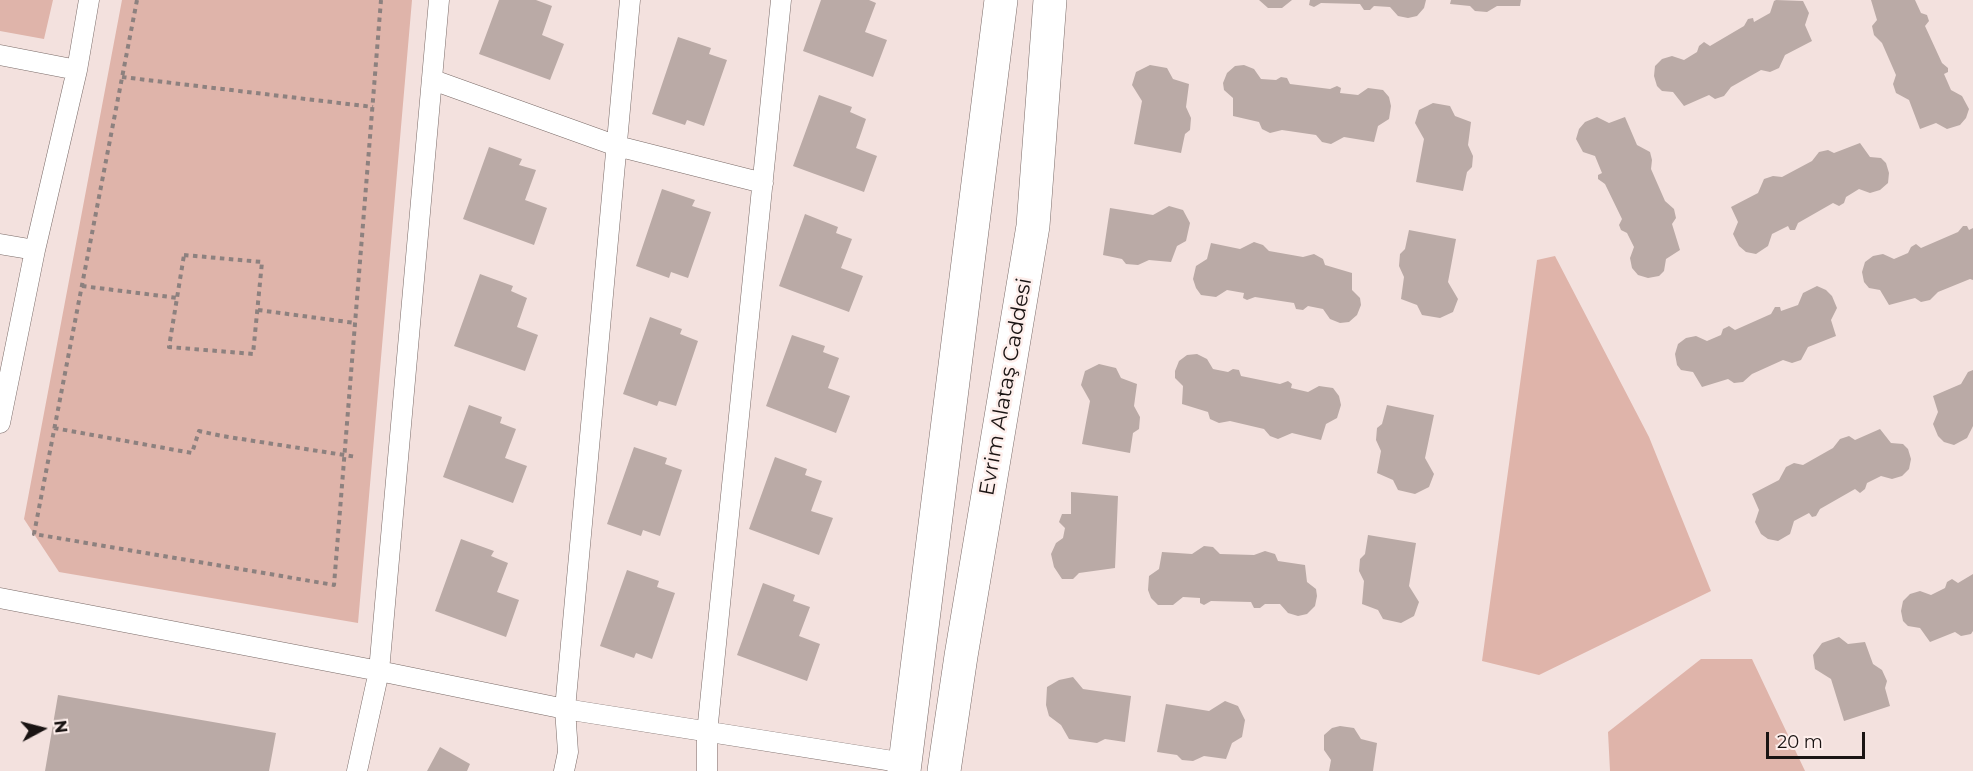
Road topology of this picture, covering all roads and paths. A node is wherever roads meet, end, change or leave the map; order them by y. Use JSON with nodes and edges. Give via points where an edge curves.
{"nodes":[{"id":1,"x":89,"y":0,"type":"edge"},
{"id":2,"x":137,"y":0,"type":"edge"},
{"id":3,"x":381,"y":0,"type":"edge"},
{"id":4,"x":439,"y":0,"type":"edge"},
{"id":5,"x":630,"y":0,"type":"edge"},
{"id":6,"x":781,"y":0,"type":"edge"},
{"id":7,"x":1001,"y":0,"type":"edge"},
{"id":8,"x":1050,"y":0,"type":"edge"},
{"id":9,"x":0,"y":55,"type":"edge"},
{"id":10,"x":77,"y":70,"type":"junction"},
{"id":11,"x":122,"y":77,"type":"junction"},
{"id":12,"x":433,"y":80,"type":"junction"},
{"id":13,"x":373,"y":107,"type":"junction"},
{"id":14,"x":617,"y":146,"type":"junction"},
{"id":15,"x":763,"y":183,"type":"junction"},
{"id":16,"x":0,"y":244,"type":"edge"},
{"id":17,"x":35,"y":250,"type":"junction"},
{"id":18,"x":82,"y":286,"type":"junction"},
{"id":19,"x":178,"y":298,"type":"junction"},
{"id":20,"x":258,"y":310,"type":"junction"},
{"id":21,"x":355,"y":323,"type":"junction"},
{"id":22,"x":3,"y":387,"type":"edge"},
{"id":23,"x":0,"y":423,"type":"edge"},
{"id":24,"x":54,"y":428,"type":"junction"},
{"id":25,"x":357,"y":457,"type":"dead end"},
{"id":26,"x":0,"y":598,"type":"edge"},
{"id":27,"x":379,"y":671,"type":"junction"},
{"id":28,"x":565,"y":709,"type":"junction"},
{"id":29,"x":707,"y":733,"type":"junction"},
{"id":30,"x":905,"y":767,"type":"edge"},
{"id":31,"x":357,"y":771,"type":"edge"},
{"id":32,"x":564,"y":771,"type":"edge"},
{"id":33,"x":707,"y":771,"type":"edge"},
{"id":34,"x":944,"y":771,"type":"edge"}],
"edges":[{"from":1,"to":10,"type":"lane"},
{"from":2,"to":11,"type":"path"},
{"from":3,"to":13,"type":"path"},
{"from":4,"to":12,"type":"lane"},
{"from":5,"to":14,"type":"lane"},
{"from":6,"to":15,"type":"lane"},
{"from":7,"to":30,"type":"main road"},
{"from":8,"to":34,"type":"main road","name":"Evrim Alataş Caddesi","via":[[1033,226]]},
{"from":9,"to":10,"type":"lane"},
{"from":10,"to":17,"type":"lane"},
{"from":11,"to":13,"type":"path"},
{"from":11,"to":18,"type":"path"},
{"from":12,"to":14,"type":"lane"},
{"from":12,"to":27,"type":"lane"},
{"from":13,"to":21,"type":"path"},
{"from":14,"to":15,"type":"lane"},
{"from":14,"to":28,"type":"lane"},
{"from":15,"to":29,"type":"lane"},
{"from":16,"to":17,"type":"lane"},
{"from":17,"to":22,"type":"lane"},
{"from":18,"to":19,"type":"path"},
{"from":18,"to":24,"type":"path"},
{"from":19,"to":20,"type":"path","via":[[184,255],[262,262]]},
{"from":19,"to":20,"type":"path","via":[[169,347],[253,354]]},
{"from":20,"to":21,"type":"path"},
{"from":21,"to":24,"type":"path","via":[[334,585],[34,534]]},
{"from":22,"to":23,"type":"lane"},
{"from":24,"to":25,"type":"path","via":[[192,453],[200,431]]},
{"from":26,"to":27,"type":"lane"},
{"from":27,"to":28,"type":"lane"},
{"from":27,"to":31,"type":"lane"},
{"from":28,"to":29,"type":"lane"},
{"from":28,"to":32,"type":"lane","via":[[568,752]]},
{"from":29,"to":30,"type":"lane"},
{"from":29,"to":33,"type":"lane"}]}
